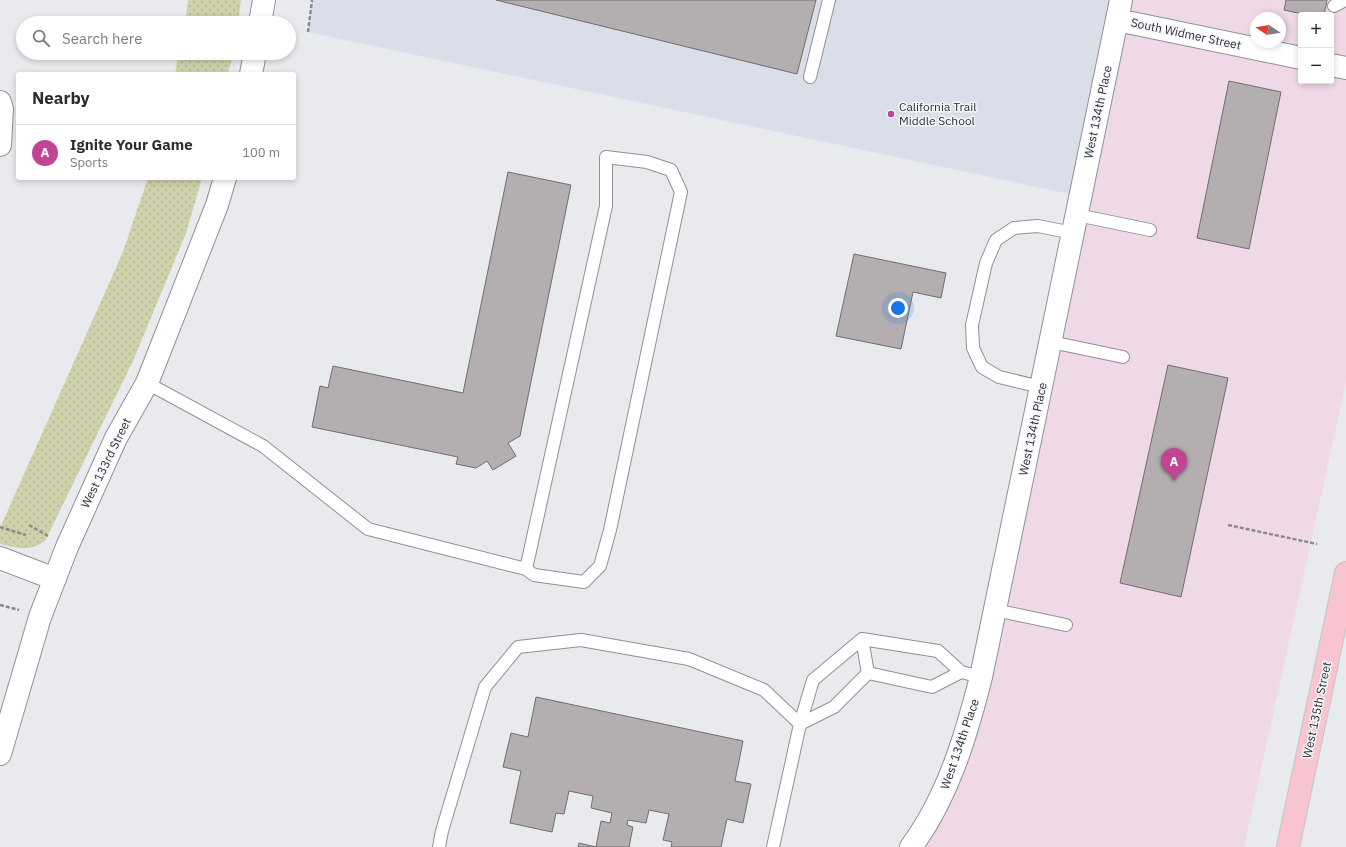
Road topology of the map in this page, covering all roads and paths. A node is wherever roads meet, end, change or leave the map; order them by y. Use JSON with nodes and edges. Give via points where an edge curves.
{"nodes":[{"id":1,"x":264,"y":0,"type":"edge"},
{"id":2,"x":312,"y":0,"type":"edge"},
{"id":3,"x":829,"y":0,"type":"edge"},
{"id":4,"x":1345,"y":0,"type":"edge"},
{"id":5,"x":1334,"y":6,"type":"dead end"},
{"id":6,"x":1119,"y":10,"type":"edge"},
{"id":7,"x":261,"y":16,"type":"edge"},
{"id":8,"x":308,"y":32,"type":"dead end"},
{"id":9,"x":1298,"y":57,"type":"edge"},
{"id":10,"x":254,"y":60,"type":"edge"},
{"id":11,"x":1334,"y":66,"type":"edge"},
{"id":12,"x":1346,"y":68,"type":"edge"},
{"id":13,"x":251,"y":72,"type":"edge"},
{"id":14,"x":810,"y":77,"type":"dead end"},
{"id":15,"x":0,"y":102,"type":"edge"},
{"id":16,"x":0,"y":145,"type":"edge"},
{"id":17,"x":224,"y":180,"type":"edge"},
{"id":18,"x":1075,"y":224,"type":"junction"},
{"id":19,"x":1150,"y":230,"type":"dead end"},
{"id":20,"x":1051,"y":342,"type":"junction"},
{"id":21,"x":1123,"y":357,"type":"dead end"},
{"id":22,"x":148,"y":383,"type":"junction"},
{"id":23,"x":1041,"y":387,"type":"junction"},
{"id":24,"x":1228,"y":525,"type":"dead end"},
{"id":25,"x":0,"y":527,"type":"edge"},
{"id":26,"x":26,"y":536,"type":"dead end"},
{"id":27,"x":1317,"y":544,"type":"dead end"},
{"id":28,"x":0,"y":558,"type":"edge"},
{"id":29,"x":526,"y":569,"type":"junction"},
{"id":30,"x":1346,"y":573,"type":"edge"},
{"id":31,"x":55,"y":579,"type":"junction"},
{"id":32,"x":996,"y":610,"type":"junction"},
{"id":33,"x":1066,"y":625,"type":"dead end"},
{"id":34,"x":862,"y":639,"type":"junction"},
{"id":35,"x":868,"y":673,"type":"junction"},
{"id":36,"x":971,"y":674,"type":"junction"},
{"id":37,"x":800,"y":724,"type":"junction"},
{"id":38,"x":0,"y":754,"type":"edge"},
{"id":39,"x":439,"y":847,"type":"edge"},
{"id":40,"x":773,"y":847,"type":"edge"},
{"id":41,"x":912,"y":847,"type":"edge"},
{"id":42,"x":1288,"y":847,"type":"edge"}],
"edges":[{"from":1,"to":7,"type":"street"},
{"from":2,"to":8,"type":"path"},
{"from":3,"to":14,"type":"lane"},
{"from":4,"to":5,"type":"lane"},
{"from":6,"to":9,"type":"street","name":"South Widmer Street"},
{"from":6,"to":18,"type":"street","name":"West 134th Place"},
{"from":10,"to":13,"type":"street"},
{"from":11,"to":12,"type":"street"},
{"from":15,"to":16,"type":"street"},
{"from":17,"to":22,"type":"street","name":"West 133rd Street"},
{"from":18,"to":19,"type":"lane"},
{"from":18,"to":20,"type":"street","name":"West 134th Place"},
{"from":18,"to":23,"type":"lane","via":[[1014,228],[996,240],[986,263],[972,325],[973,348],[982,366],[999,377]]},
{"from":20,"to":21,"type":"lane"},
{"from":20,"to":23,"type":"street","name":"West 134th Place"},
{"from":22,"to":29,"type":"lane","via":[[263,446],[368,529]]},
{"from":22,"to":31,"type":"street","name":"West 133rd Street","via":[[116,438]]},
{"from":23,"to":32,"type":"street","name":"West 134th Place"},
{"from":24,"to":27,"type":"path"},
{"from":25,"to":26,"type":"path"},
{"from":28,"to":31,"type":"street"},
{"from":29,"to":29,"type":"lane","via":[[606,206],[606,157],[647,162],[671,170],[681,192],[610,530],[600,566],[584,582],[534,575]]},
{"from":30,"to":42,"type":"main road","name":"West 135th Street"},
{"from":31,"to":38,"type":"street","name":"West 133rd Street","via":[[40,616]]},
{"from":32,"to":33,"type":"lane"},
{"from":32,"to":36,"type":"street","name":"West 134th Place"},
{"from":34,"to":35,"type":"lane"},
{"from":34,"to":36,"type":"lane","via":[[938,651]]},
{"from":34,"to":37,"type":"lane","via":[[813,680]]},
{"from":35,"to":36,"type":"lane","via":[[932,686]]},
{"from":35,"to":37,"type":"lane","via":[[834,707]]},
{"from":36,"to":41,"type":"street","name":"West 134th Place","via":[[973,708],[942,796]]},
{"from":37,"to":39,"type":"lane","via":[[764,690],[689,659],[581,640],[518,647],[485,687]]},
{"from":37,"to":40,"type":"lane"}]}
